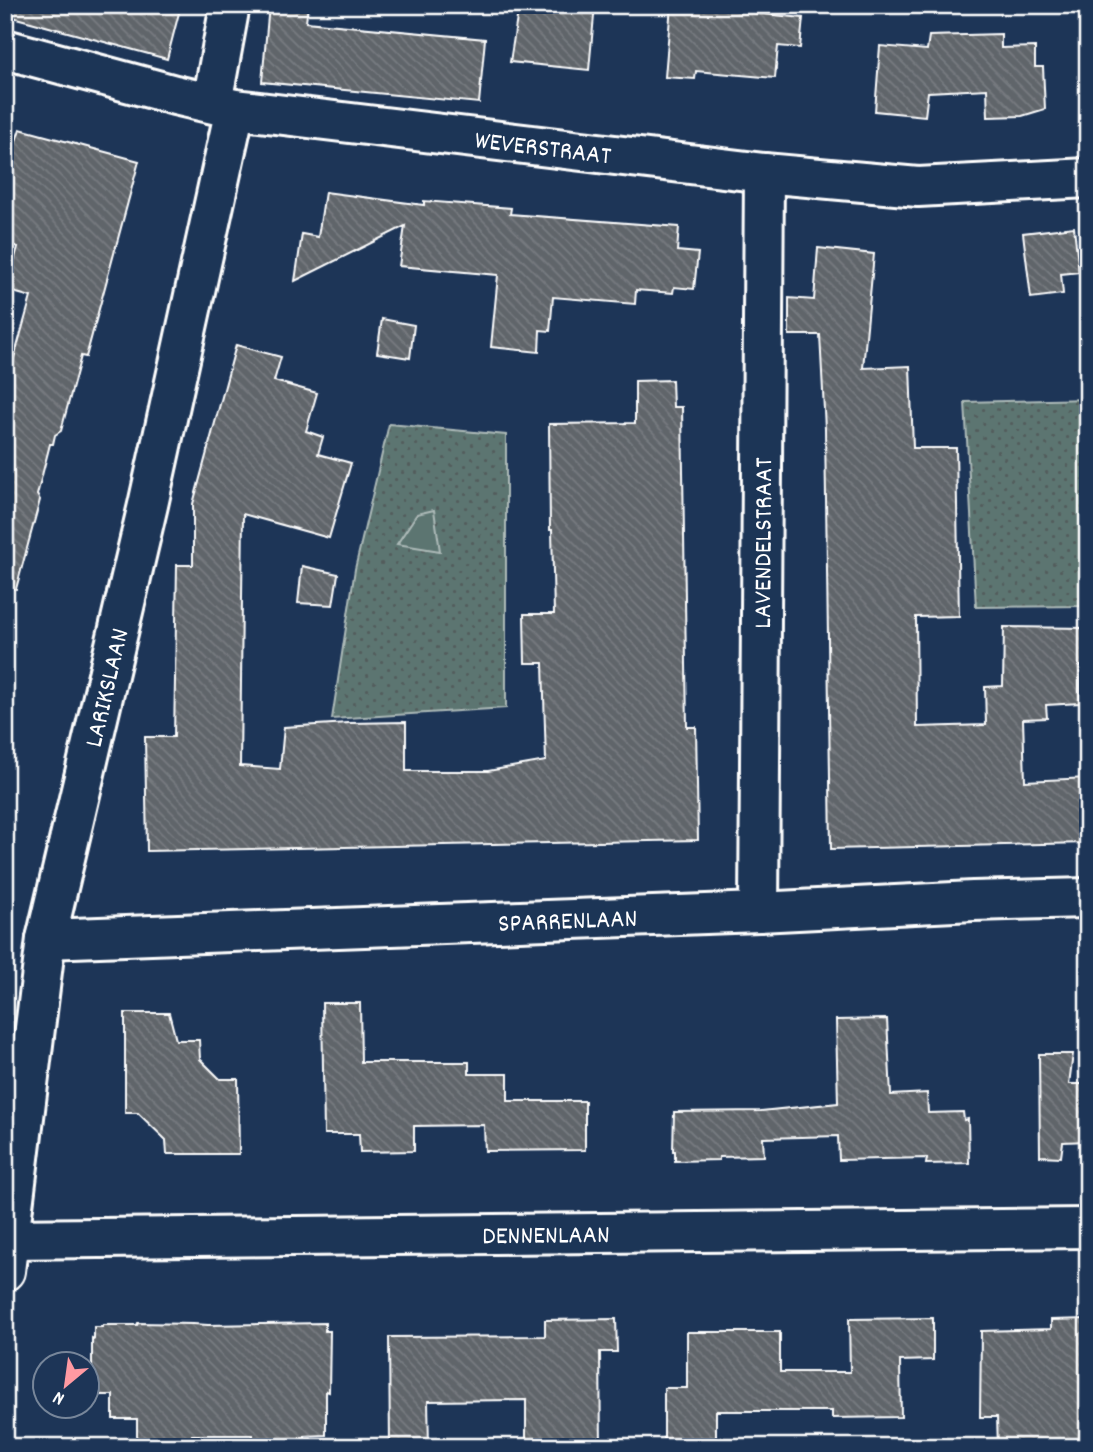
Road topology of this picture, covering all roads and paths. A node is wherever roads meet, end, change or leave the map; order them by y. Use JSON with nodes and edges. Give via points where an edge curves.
{"nodes":[{"id":1,"x":230,"y":5,"type":"edge"},
{"id":2,"x":5,"y":49,"type":"edge"},
{"id":3,"x":224,"y":106,"type":"junction"},
{"id":4,"x":764,"y":173,"type":"junction"},
{"id":5,"x":1088,"y":177,"type":"edge"},
{"id":6,"x":1088,"y":898,"type":"edge"},
{"id":7,"x":759,"y":912,"type":"junction"},
{"id":8,"x":46,"y":940,"type":"junction"},
{"id":9,"x":1088,"y":1228,"type":"edge"},
{"id":10,"x":7,"y":1250,"type":"edge"}],
"edges":[{"from":1,"to":3,"type":"street","name":"LARIKSLAAN"},
{"from":2,"to":3,"type":"street","name":"WEVERSTRAAT"},
{"from":3,"to":4,"type":"street","name":"WEVERSTRAAT"},
{"from":3,"to":8,"type":"street","name":"LARIKSLAAN","via":[[148,505]]},
{"from":4,"to":5,"type":"street","name":"WEVERSTRAAT","via":[[918,187]]},
{"from":4,"to":7,"type":"street","name":"LAVENDELSTRAAT"},
{"from":6,"to":7,"type":"street","name":"SPARRENLAAN"},
{"from":7,"to":8,"type":"street","name":"SPARRENLAAN"},
{"from":8,"to":10,"type":"street","name":"LARIKSLAAN"},
{"from":9,"to":10,"type":"street","name":"DENNENLAAN"}]}
